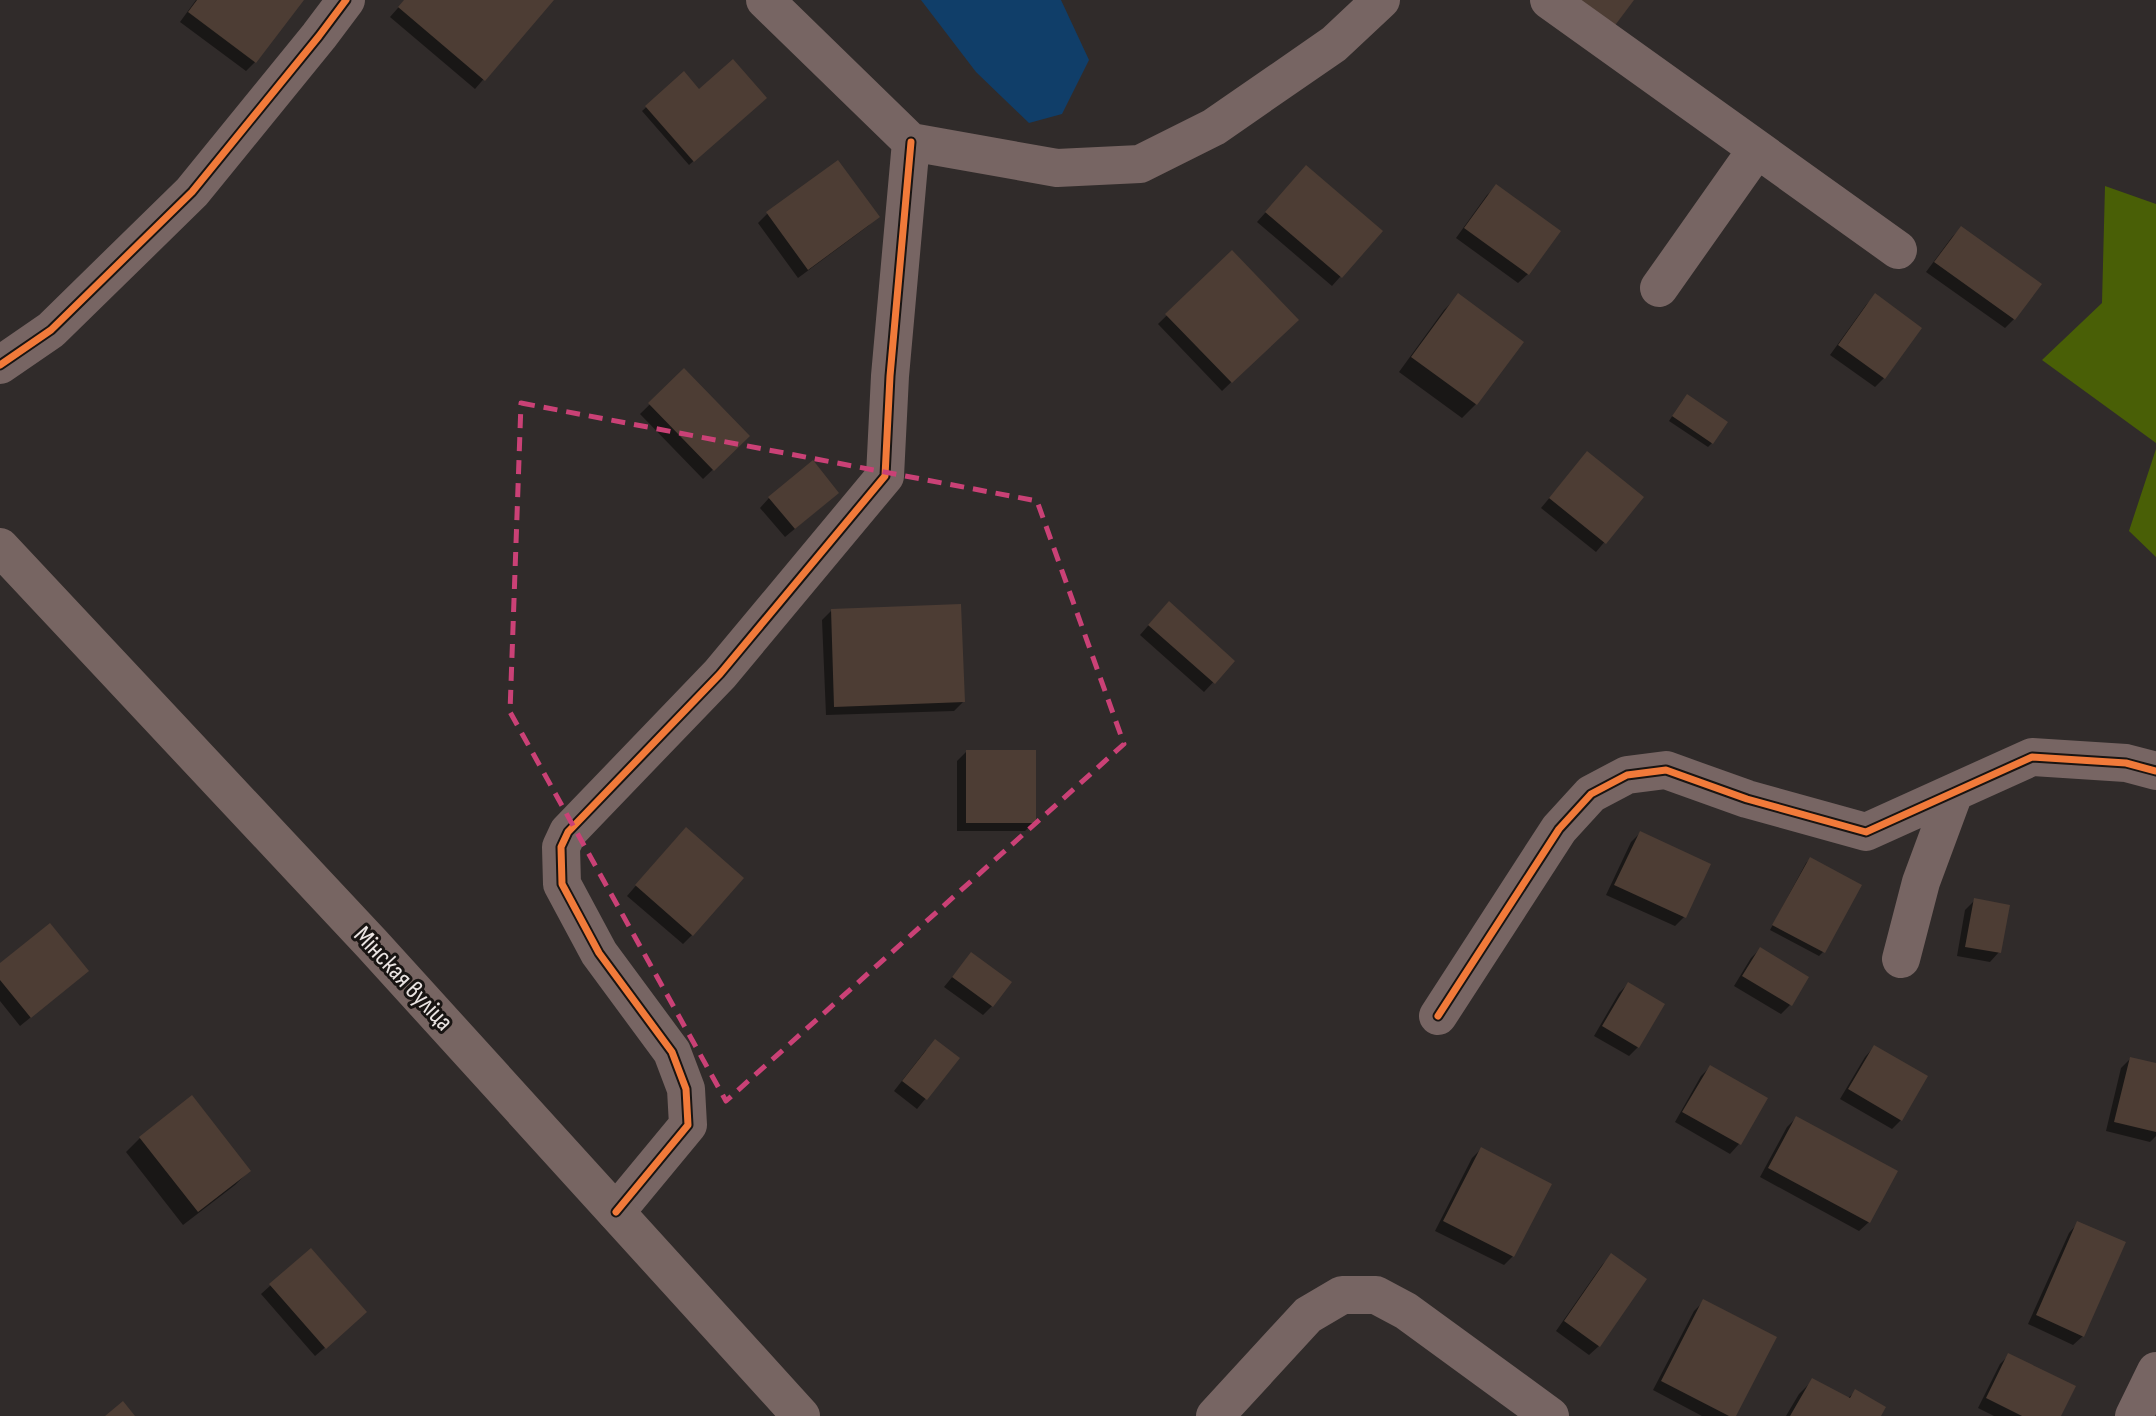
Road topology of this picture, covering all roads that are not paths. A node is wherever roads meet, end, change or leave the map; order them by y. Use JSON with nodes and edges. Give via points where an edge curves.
{"nodes":[{"id":1,"x":346,"y":0,"type":"edge"},
{"id":2,"x":765,"y":0,"type":"edge"},
{"id":3,"x":1381,"y":0,"type":"edge"},
{"id":4,"x":1549,"y":0,"type":"edge"},
{"id":5,"x":911,"y":142,"type":"junction"},
{"id":6,"x":1757,"y":149,"type":"junction"},
{"id":7,"x":1898,"y":250,"type":"dead end"},
{"id":8,"x":1659,"y":288,"type":"dead end"},
{"id":9,"x":0,"y":365,"type":"edge"},
{"id":10,"x":0,"y":547,"type":"edge"},
{"id":11,"x":2156,"y":771,"type":"edge"},
{"id":12,"x":1954,"y":793,"type":"junction"},
{"id":13,"x":1900,"y":959,"type":"dead end"},
{"id":14,"x":1438,"y":1016,"type":"dead end"},
{"id":15,"x":616,"y":1212,"type":"junction"},
{"id":16,"x":2156,"y":1371,"type":"edge"},
{"id":17,"x":801,"y":1416,"type":"edge"},
{"id":18,"x":1215,"y":1416,"type":"edge"},
{"id":19,"x":1550,"y":1416,"type":"edge"},
{"id":20,"x":2134,"y":1416,"type":"edge"}],
"edges":[{"from":1,"to":9,"type":"street","via":[[192,192],[51,330]]},
{"from":2,"to":5,"type":"street"},
{"from":3,"to":5,"type":"street","via":[[1334,44],[1214,127],[1139,164],[1057,168]]},
{"from":4,"to":6,"type":"street"},
{"from":5,"to":15,"type":"street","via":[[885,476],[720,674],[568,832],[561,847],[562,884],[599,954],[672,1052],[686,1089],[688,1125]]},
{"from":6,"to":7,"type":"street"},
{"from":6,"to":8,"type":"street"},
{"from":10,"to":15,"type":"main road","name":"Мінская вуліца"},
{"from":11,"to":12,"type":"street","via":[[2126,763],[2032,757]]},
{"from":12,"to":13,"type":"street","via":[[1921,882]]},
{"from":12,"to":14,"type":"street","via":[[1866,832],[1747,799],[1666,770],[1627,775],[1591,794],[1559,829]]},
{"from":15,"to":17,"type":"main road","name":"Мінская вуліца"},
{"from":16,"to":20,"type":"street"},
{"from":18,"to":19,"type":"street","via":[[1308,1315],[1342,1295],[1376,1296],[1406,1311]]}]}
